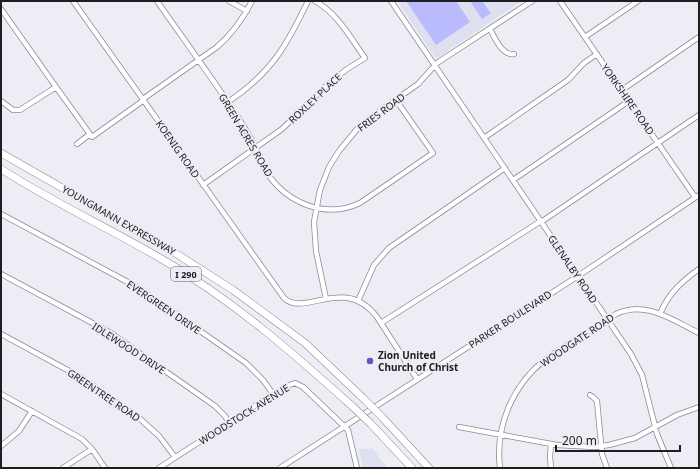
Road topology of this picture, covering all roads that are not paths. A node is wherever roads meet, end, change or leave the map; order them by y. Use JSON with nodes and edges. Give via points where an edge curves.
{"nodes":[{"id":1,"x":73,"y":1,"type":"edge"},
{"id":2,"x":156,"y":1,"type":"edge"},
{"id":3,"x":229,"y":1,"type":"edge"},
{"id":4,"x":252,"y":1,"type":"edge"},
{"id":5,"x":308,"y":1,"type":"edge"},
{"id":6,"x":315,"y":1,"type":"edge"},
{"id":7,"x":391,"y":1,"type":"edge"},
{"id":8,"x":532,"y":1,"type":"edge"},
{"id":9,"x":560,"y":1,"type":"edge"},
{"id":10,"x":638,"y":1,"type":"edge"},
{"id":11,"x":1,"y":9,"type":"edge"},
{"id":12,"x":247,"y":11,"type":"junction"},
{"id":13,"x":490,"y":29,"type":"junction"},
{"id":14,"x":585,"y":37,"type":"junction"},
{"id":15,"x":699,"y":37,"type":"edge"},
{"id":16,"x":514,"y":54,"type":"dead end"},
{"id":17,"x":597,"y":54,"type":"junction"},
{"id":18,"x":199,"y":60,"type":"junction"},
{"id":19,"x":434,"y":65,"type":"junction"},
{"id":20,"x":56,"y":87,"type":"junction"},
{"id":21,"x":622,"y":90,"type":"junction"},
{"id":22,"x":143,"y":100,"type":"junction"},
{"id":23,"x":396,"y":100,"type":"junction"},
{"id":24,"x":1,"y":101,"type":"edge"},
{"id":25,"x":629,"y":101,"type":"junction"},
{"id":26,"x":228,"y":102,"type":"junction"},
{"id":27,"x":699,"y":115,"type":"edge"},
{"id":28,"x":90,"y":134,"type":"junction"},
{"id":29,"x":484,"y":138,"type":"junction"},
{"id":30,"x":658,"y":143,"type":"junction"},
{"id":31,"x":77,"y":144,"type":"dead end"},
{"id":32,"x":256,"y":148,"type":"junction"},
{"id":33,"x":1,"y":153,"type":"edge"},
{"id":34,"x":505,"y":168,"type":"junction"},
{"id":35,"x":1,"y":169,"type":"edge"},
{"id":36,"x":513,"y":180,"type":"junction"},
{"id":37,"x":203,"y":185,"type":"junction"},
{"id":38,"x":697,"y":196,"type":"edge"},
{"id":39,"x":316,"y":208,"type":"junction"},
{"id":40,"x":1,"y":214,"type":"edge"},
{"id":41,"x":541,"y":222,"type":"junction"},
{"id":42,"x":699,"y":269,"type":"edge"},
{"id":43,"x":1,"y":274,"type":"edge"},
{"id":44,"x":578,"y":276,"type":"junction"},
{"id":45,"x":326,"y":299,"type":"junction"},
{"id":46,"x":358,"y":301,"type":"junction"},
{"id":47,"x":660,"y":314,"type":"junction"},
{"id":48,"x":608,"y":319,"type":"junction"},
{"id":49,"x":382,"y":323,"type":"junction"},
{"id":50,"x":699,"y":333,"type":"edge"},
{"id":51,"x":1,"y":334,"type":"edge"},
{"id":52,"x":417,"y":380,"type":"junction"},
{"id":53,"x":1,"y":394,"type":"edge"},
{"id":54,"x":273,"y":394,"type":"junction"},
{"id":55,"x":590,"y":395,"type":"dead end"},
{"id":56,"x":699,"y":407,"type":"edge"},
{"id":57,"x":32,"y":411,"type":"junction"},
{"id":58,"x":229,"y":422,"type":"junction"},
{"id":59,"x":344,"y":426,"type":"junction"},
{"id":60,"x":459,"y":427,"type":"dead end"},
{"id":61,"x":655,"y":428,"type":"junction"},
{"id":62,"x":500,"y":434,"type":"junction"},
{"id":63,"x":551,"y":444,"type":"junction"},
{"id":64,"x":1,"y":446,"type":"edge"},
{"id":65,"x":601,"y":447,"type":"junction"},
{"id":66,"x":92,"y":449,"type":"junction"},
{"id":67,"x":175,"y":458,"type":"junction"},
{"id":68,"x":63,"y":468,"type":"edge"},
{"id":69,"x":105,"y":468,"type":"edge"},
{"id":70,"x":159,"y":468,"type":"edge"},
{"id":71,"x":280,"y":468,"type":"edge"},
{"id":72,"x":357,"y":468,"type":"edge"},
{"id":73,"x":412,"y":468,"type":"edge"},
{"id":74,"x":429,"y":468,"type":"edge"},
{"id":75,"x":500,"y":468,"type":"edge"},
{"id":76,"x":551,"y":468,"type":"edge"},
{"id":77,"x":607,"y":468,"type":"edge"},
{"id":78,"x":671,"y":468,"type":"edge"}],
"edges":[{"from":1,"to":22,"type":"street","name":"KOENIG ROAD"},
{"from":2,"to":18,"type":"street","name":"GREEN ACRES ROAD"},
{"from":3,"to":12,"type":"street"},
{"from":4,"to":12,"type":"street"},
{"from":5,"to":26,"type":"street","via":[[288,42],[274,61],[250,86]]},
{"from":6,"to":32,"type":"street","name":"ROXLEY PLACE","via":[[340,21],[365,58],[336,78],[282,129]]},
{"from":7,"to":19,"type":"street","name":"GLENALBY ROAD"},
{"from":8,"to":13,"type":"street","name":"FRIES ROAD"},
{"from":9,"to":14,"type":"street","name":"YORKSHIRE ROAD"},
{"from":10,"to":14,"type":"street"},
{"from":11,"to":20,"type":"street"},
{"from":12,"to":18,"type":"street","via":[[226,39]]},
{"from":13,"to":16,"type":"street","via":[[505,52]]},
{"from":13,"to":19,"type":"street","name":"FRIES ROAD"},
{"from":14,"to":17,"type":"street","name":"YORKSHIRE ROAD"},
{"from":15,"to":21,"type":"street"},
{"from":17,"to":21,"type":"street","name":"YORKSHIRE ROAD"},
{"from":17,"to":29,"type":"street","via":[[568,80]]},
{"from":18,"to":22,"type":"street"},
{"from":18,"to":26,"type":"street","name":"GREEN ACRES ROAD"},
{"from":19,"to":23,"type":"street","name":"FRIES ROAD","via":[[418,84]]},
{"from":19,"to":29,"type":"street","name":"GLENALBY ROAD"},
{"from":20,"to":24,"type":"street","via":[[20,110],[13,110]]},
{"from":20,"to":28,"type":"street"},
{"from":21,"to":25,"type":"street","name":"YORKSHIRE ROAD"},
{"from":22,"to":28,"type":"street","via":[[92,137]]},
{"from":22,"to":37,"type":"street","name":"KOENIG ROAD"},
{"from":23,"to":39,"type":"street","name":"FRIES ROAD","via":[[366,121],[344,143],[325,176]]},
{"from":23,"to":39,"type":"street","name":"GREEN ACRES ROAD","via":[[433,153],[360,203],[338,210]]},
{"from":25,"to":30,"type":"street","name":"YORKSHIRE ROAD"},
{"from":25,"to":36,"type":"street"},
{"from":26,"to":32,"type":"street","name":"GREEN ACRES ROAD"},
{"from":27,"to":30,"type":"street"},
{"from":28,"to":31,"type":"street"},
{"from":29,"to":34,"type":"street","name":"GLENALBY ROAD"},
{"from":30,"to":38,"type":"street","name":"YORKSHIRE ROAD"},
{"from":30,"to":41,"type":"street"},
{"from":32,"to":37,"type":"street","name":"ROXLEY PLACE"},
{"from":32,"to":39,"type":"street","name":"GREEN ACRES ROAD","via":[[268,173],[279,186],[300,202]]},
{"from":33,"to":74,"type":"highway","name":"YOUNGMANN EXPRESSWAY","number":"I 290","bridge":true,"via":[[169,249],[233,290],[305,343],[382,417]]},
{"from":34,"to":36,"type":"street","name":"GLENALBY ROAD"},
{"from":34,"to":46,"type":"street","via":[[389,248],[374,265]]},
{"from":35,"to":73,"type":"highway","name":"YOUNGMANN EXPRESSWAY","number":"I 290","bridge":true,"via":[[166,261],[228,302],[295,354],[371,424]]},
{"from":36,"to":41,"type":"street","name":"GLENALBY ROAD"},
{"from":37,"to":45,"type":"street","name":"KOENIG ROAD","via":[[284,298],[291,303],[299,304]]},
{"from":38,"to":44,"type":"street","name":"PARKER BOULEVARD"},
{"from":39,"to":45,"type":"street","name":"FRIES ROAD","via":[[315,242]]},
{"from":40,"to":54,"type":"street","name":"EVERGREEN DRIVE","via":[[137,287],[246,364]]},
{"from":41,"to":44,"type":"street","name":"GLENALBY ROAD"},
{"from":41,"to":49,"type":"street"},
{"from":42,"to":47,"type":"street","via":[[671,293]]},
{"from":43,"to":58,"type":"street","name":"IDLEWOOD DRIVE","via":[[110,333],[215,406]]},
{"from":44,"to":48,"type":"street","name":"GLENALBY ROAD"},
{"from":44,"to":52,"type":"street","name":"PARKER BOULEVARD"},
{"from":45,"to":46,"type":"street","via":[[340,297]]},
{"from":46,"to":49,"type":"street","via":[[372,311]]},
{"from":47,"to":48,"type":"street","name":"WOODGATE ROAD","via":[[635,308]]},
{"from":47,"to":50,"type":"street","name":"WOODGATE ROAD"},
{"from":48,"to":61,"type":"street","name":"GLENALBY ROAD","via":[[642,375]]},
{"from":48,"to":62,"type":"street","name":"WOODGATE ROAD","via":[[546,359],[532,372],[512,399]]},
{"from":49,"to":52,"type":"street"},
{"from":51,"to":67,"type":"street","name":"GREENTREE ROAD","via":[[82,378],[138,417],[159,436]]},
{"from":52,"to":59,"type":"street","name":"PARKER BOULEVARD"},
{"from":53,"to":57,"type":"street"},
{"from":54,"to":58,"type":"street","name":"WOODSTOCK AVENUE"},
{"from":54,"to":59,"type":"street","name":"WOODSTOCK AVENUE","via":[[292,384],[299,384]]},
{"from":55,"to":65,"type":"street","via":[[597,401]]},
{"from":56,"to":61,"type":"street"},
{"from":57,"to":64,"type":"street","via":[[19,431]]},
{"from":57,"to":66,"type":"street","via":[[75,435]]},
{"from":58,"to":67,"type":"street","name":"WOODSTOCK AVENUE"},
{"from":59,"to":71,"type":"street","name":"PARKER BOULEVARD"},
{"from":59,"to":72,"type":"street","via":[[348,430]]},
{"from":60,"to":62,"type":"street"},
{"from":61,"to":65,"type":"street","via":[[630,440]]},
{"from":61,"to":78,"type":"street","name":"GLENALBY ROAD"},
{"from":62,"to":63,"type":"street"},
{"from":62,"to":75,"type":"street","name":"WOODGATE ROAD"},
{"from":63,"to":65,"type":"street"},
{"from":63,"to":76,"type":"street"},
{"from":65,"to":77,"type":"street"},
{"from":66,"to":68,"type":"street"},
{"from":66,"to":69,"type":"street"},
{"from":67,"to":70,"type":"street","name":"WOODSTOCK AVENUE"}]}
